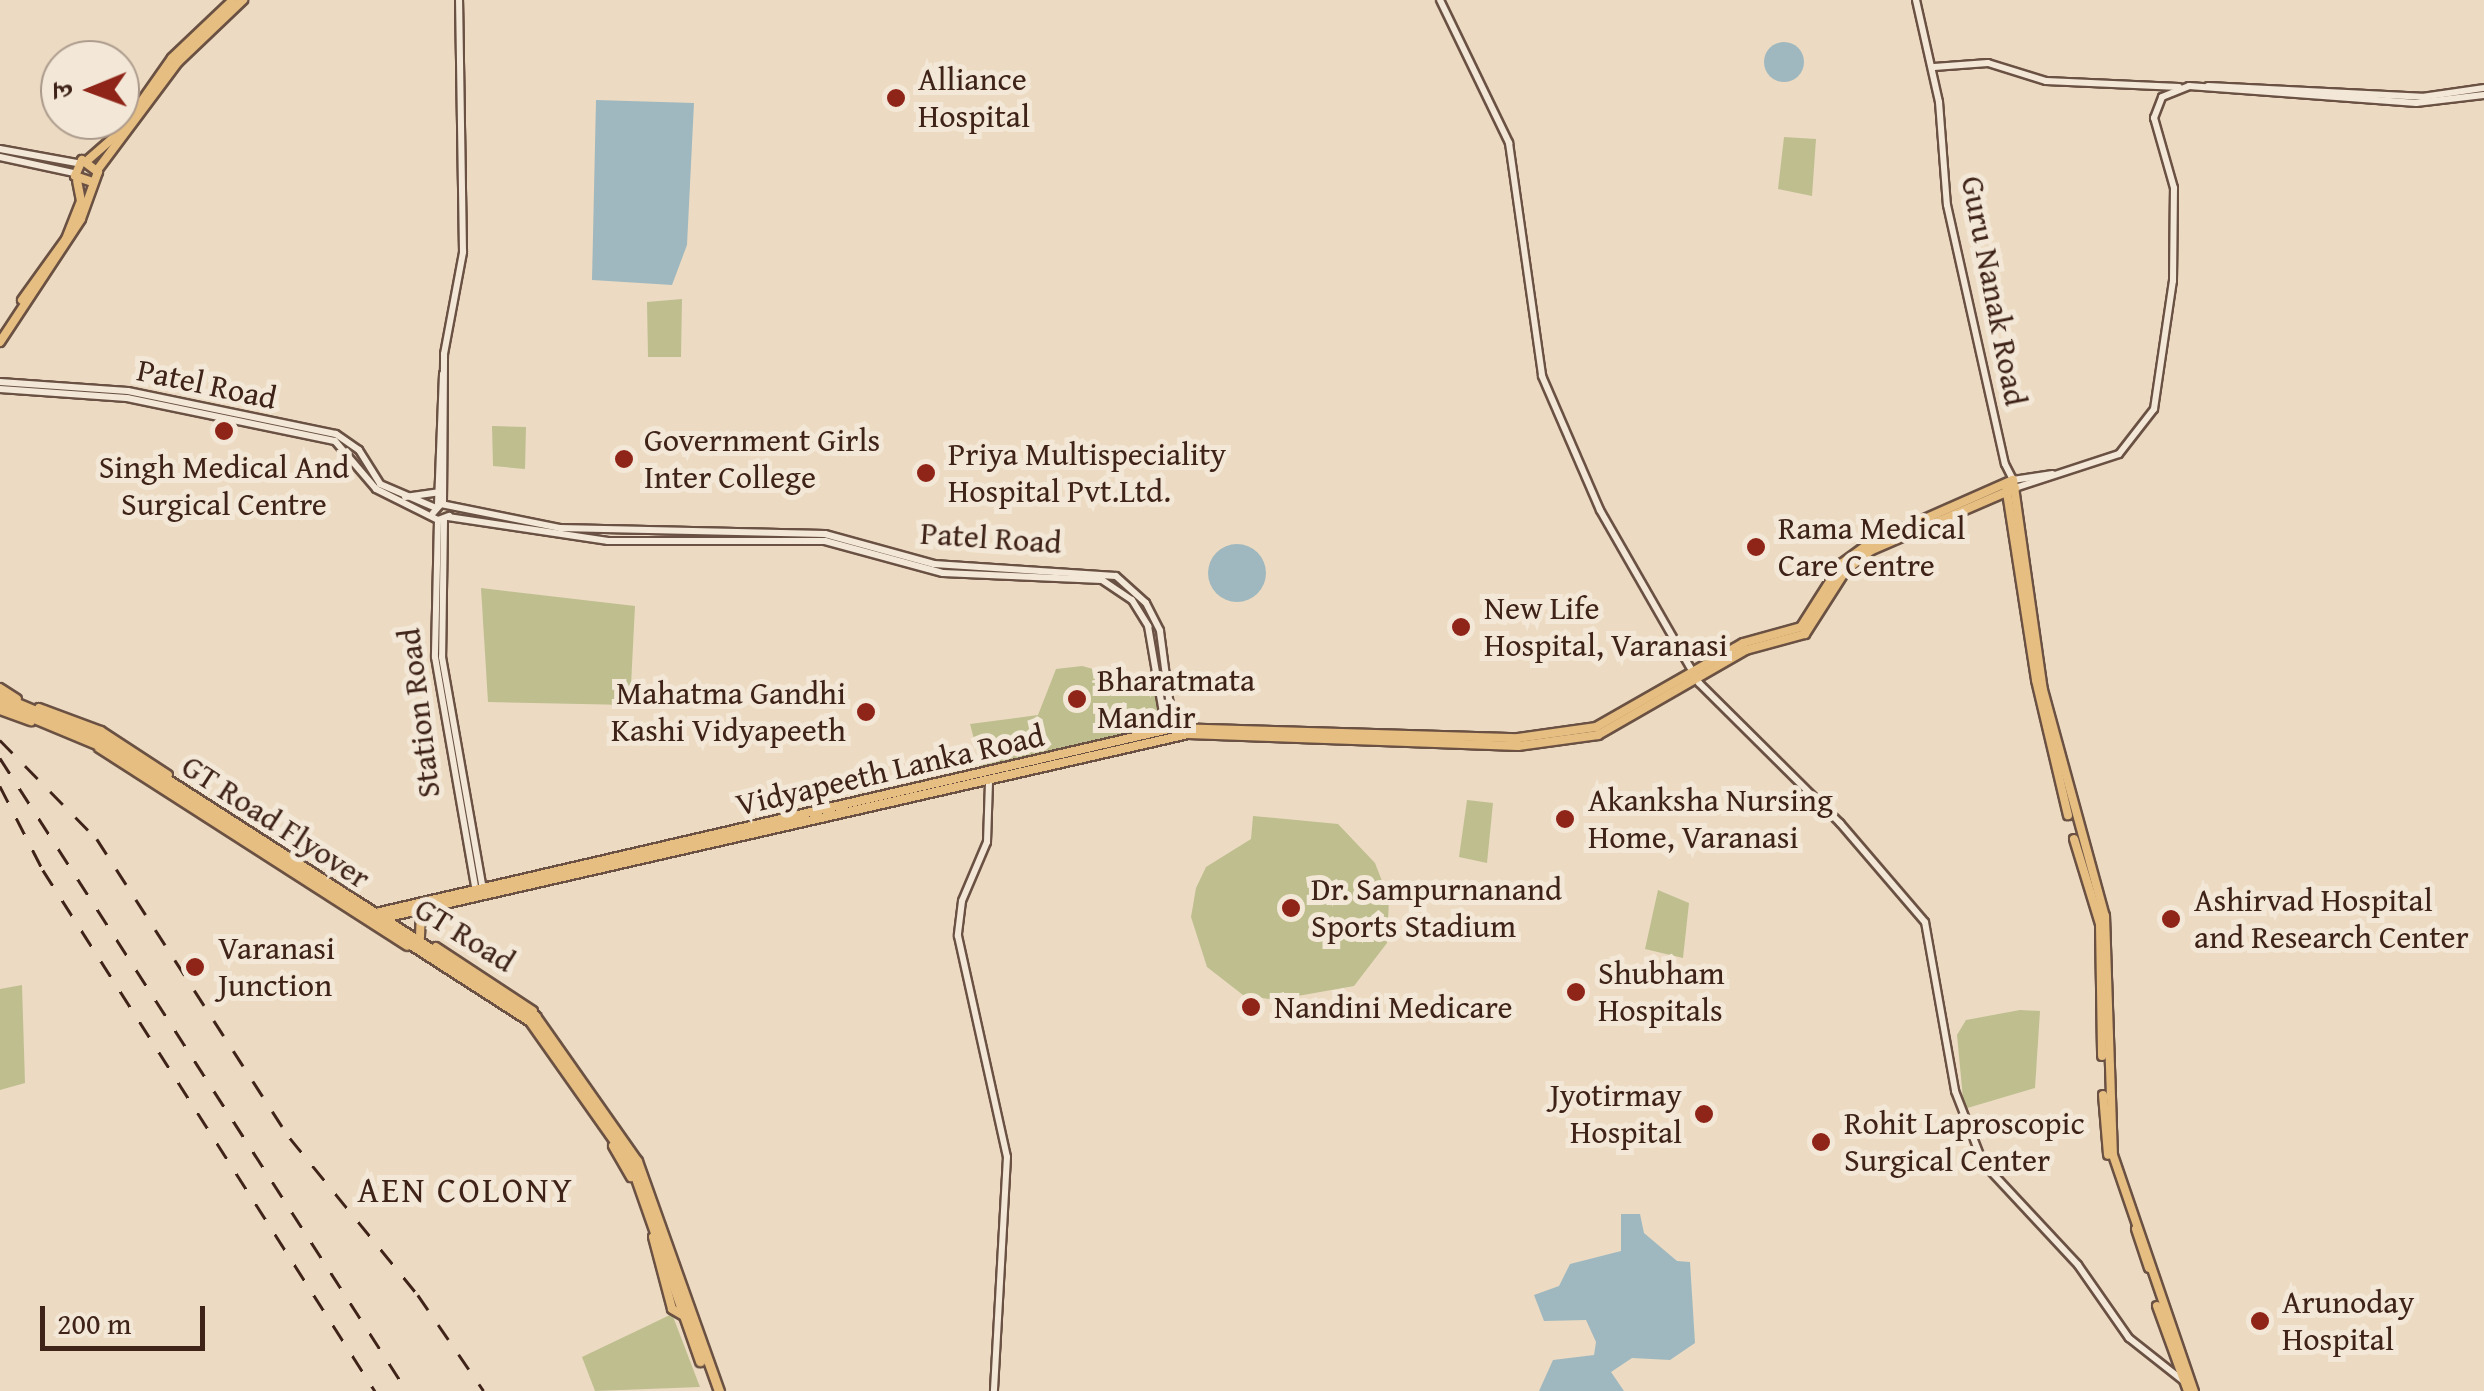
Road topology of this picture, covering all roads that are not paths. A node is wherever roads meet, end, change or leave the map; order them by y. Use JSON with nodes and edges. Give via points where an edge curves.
{"nodes":[{"id":1,"x":233,"y":0,"type":"edge"},
{"id":2,"x":242,"y":0,"type":"edge"},
{"id":3,"x":459,"y":0,"type":"edge"},
{"id":4,"x":1440,"y":0,"type":"edge"},
{"id":5,"x":1916,"y":0,"type":"edge"},
{"id":6,"x":1934,"y":67,"type":"junction"},
{"id":7,"x":2185,"y":86,"type":"junction"},
{"id":8,"x":2484,"y":92,"type":"edge"},
{"id":9,"x":116,"y":142,"type":"junction"},
{"id":10,"x":0,"y":153,"type":"edge"},
{"id":11,"x":106,"y":154,"type":"junction"},
{"id":12,"x":89,"y":159,"type":"junction"},
{"id":13,"x":98,"y":169,"type":"junction"},
{"id":14,"x":76,"y":172,"type":"junction"},
{"id":15,"x":92,"y":182,"type":"junction"},
{"id":16,"x":0,"y":332,"type":"edge"},
{"id":17,"x":0,"y":342,"type":"edge"},
{"id":18,"x":444,"y":368,"type":"junction"},
{"id":19,"x":0,"y":386,"type":"edge"},
{"id":20,"x":2010,"y":485,"type":"junction"},
{"id":21,"x":439,"y":492,"type":"junction"},
{"id":22,"x":404,"y":497,"type":"junction"},
{"id":23,"x":441,"y":512,"type":"junction"},
{"id":24,"x":1697,"y":680,"type":"junction"},
{"id":25,"x":0,"y":688,"type":"edge"},
{"id":26,"x":0,"y":703,"type":"edge"},
{"id":27,"x":1170,"y":733,"type":"junction"},
{"id":28,"x":989,"y":782,"type":"junction"},
{"id":29,"x":578,"y":867,"type":"junction"},
{"id":30,"x":480,"y":892,"type":"junction"},
{"id":31,"x":421,"y":907,"type":"junction"},
{"id":32,"x":384,"y":914,"type":"junction"},
{"id":33,"x":420,"y":938,"type":"junction"},
{"id":34,"x":683,"y":1309,"type":"junction"},
{"id":35,"x":2190,"y":1387,"type":"edge"},
{"id":36,"x":716,"y":1391,"type":"edge"},
{"id":37,"x":994,"y":1391,"type":"edge"}],
"edges":[{"from":1,"to":9,"type":"main road","via":[[172,58]]},
{"from":2,"to":9,"type":"main road","via":[[178,62]]},
{"from":3,"to":18,"type":"street","name":"Station Road","via":[[463,252]]},
{"from":4,"to":24,"type":"street","via":[[1509,143],[1548,398]]},
{"from":5,"to":6,"type":"street","name":"Guru Nanak Road"},
{"from":6,"to":7,"type":"street","via":[[1988,63],[2046,81]]},
{"from":6,"to":20,"type":"street","name":"Guru Nanak Road","via":[[1947,205]]},
{"from":7,"to":8,"type":"street","via":[[2422,97]]},
{"from":7,"to":20,"type":"street","name":"Vidyapeeth Lanka Road","via":[[2162,97],[2154,118],[2174,188],[2171,328],[2160,390],[2128,448]]},
{"from":9,"to":11,"type":"main road"},
{"from":10,"to":14,"type":"street"},
{"from":11,"to":12,"type":"main road"},
{"from":11,"to":13,"type":"main road"},
{"from":12,"to":13,"type":"main road"},
{"from":12,"to":14,"type":"main road"},
{"from":13,"to":15,"type":"main road"},
{"from":14,"to":15,"type":"main road"},
{"from":14,"to":16,"type":"main road","via":[[80,201],[66,239]]},
{"from":15,"to":17,"type":"main road","via":[[59,263]]},
{"from":18,"to":21,"type":"street","name":"Station Road"},
{"from":18,"to":23,"type":"street","name":"Station Road"},
{"from":19,"to":22,"type":"street","name":"Patel Road","via":[[128,391],[336,434],[359,450],[380,484]]},
{"from":19,"to":23,"type":"street","name":"Patel Road","via":[[127,398],[334,441],[376,490]]},
{"from":20,"to":24,"type":"main road","name":"Vidyapeeth Lanka Road","via":[[1872,550],[1846,570],[1806,634],[1746,650]]},
{"from":20,"to":35,"type":"main road","via":[[2039,697],[2100,924],[2108,1153]]},
{"from":21,"to":22,"type":"street"},
{"from":21,"to":23,"type":"street","name":"Station Road"},
{"from":22,"to":23,"type":"street","name":"Patel Road"},
{"from":23,"to":27,"type":"street","name":"Patel Road","via":[[560,528],[825,537],[944,573],[1110,583],[1148,626]]},
{"from":23,"to":30,"type":"street","name":"Station Road","via":[[435,658]]},
{"from":24,"to":27,"type":"main road","name":"Vidyapeeth Lanka Road","via":[[1611,730],[1560,742]]},
{"from":24,"to":35,"type":"street","via":[[1840,824],[1925,922],[1951,1074],[1974,1148],[2007,1196],[2078,1266],[2128,1338]]},
{"from":25,"to":32,"type":"main road","name":"GT Road","via":[[101,731]]},
{"from":26,"to":34,"type":"highway","name":"GT Road Flyover","via":[[109,742],[526,1008],[637,1161]]},
{"from":27,"to":28,"type":"main road","name":"Vidyapeeth Lanka Road"},
{"from":27,"to":29,"type":"main road","name":"Vidyapeeth Lanka Road"},
{"from":28,"to":29,"type":"main road","name":"Vidyapeeth Lanka Road"},
{"from":28,"to":37,"type":"street","via":[[987,842],[962,901],[958,936],[1008,1157]]},
{"from":29,"to":30,"type":"main road","name":"Vidyapeeth Lanka Road"},
{"from":30,"to":31,"type":"main road","name":"Vidyapeeth Lanka Road"},
{"from":30,"to":32,"type":"main road","name":"Vidyapeeth Lanka Road"},
{"from":31,"to":32,"type":"main road","name":"Vidyapeeth Lanka Road"},
{"from":31,"to":33,"type":"main road"},
{"from":32,"to":33,"type":"main road","name":"GT Road"},
{"from":33,"to":34,"type":"main road","name":"GT Road","via":[[516,996],[548,1028],[640,1161]]},
{"from":34,"to":36,"type":"highway","name":"GT Road"}]}
